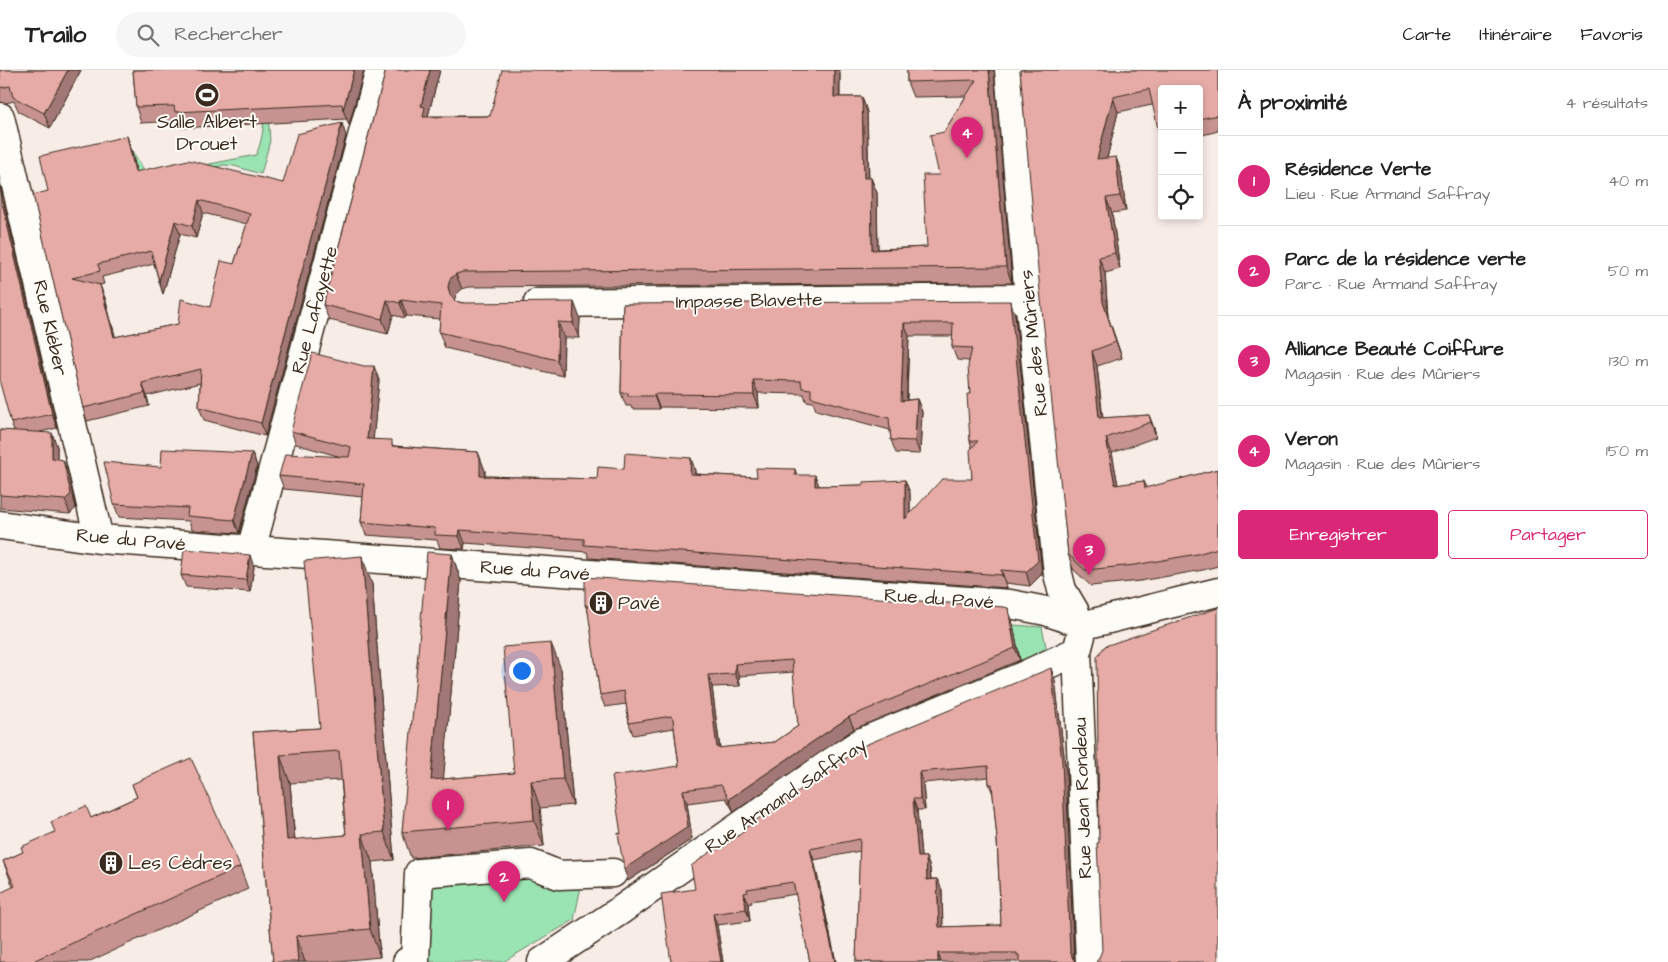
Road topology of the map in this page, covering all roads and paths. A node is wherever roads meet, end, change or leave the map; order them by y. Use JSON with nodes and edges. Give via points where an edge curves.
{"nodes":[{"id":1,"x":380,"y":70,"type":"edge"},
{"id":2,"x":1009,"y":70,"type":"edge"},
{"id":3,"x":0,"y":117,"type":"edge"},
{"id":4,"x":4,"y":145,"type":"edge"},
{"id":5,"x":1029,"y":298,"type":"junction"},
{"id":6,"x":509,"y":303,"type":"edge"},
{"id":7,"x":0,"y":525,"type":"edge"},
{"id":8,"x":99,"y":539,"type":"junction"},
{"id":9,"x":250,"y":550,"type":"junction"},
{"id":10,"x":1218,"y":592,"type":"edge"},
{"id":11,"x":1079,"y":628,"type":"junction"},
{"id":12,"x":612,"y":873,"type":"dead end"},
{"id":13,"x":407,"y":962,"type":"edge"},
{"id":14,"x":542,"y":962,"type":"edge"},
{"id":15,"x":1090,"y":962,"type":"edge"}],
"edges":[{"from":1,"to":9,"type":"street","name":"Rue Lafayette"},
{"from":2,"to":5,"type":"street","name":"Rue des Mûriers"},
{"from":3,"to":4,"type":"street","name":"Rue Kléber"},
{"from":4,"to":8,"type":"street","name":"Rue Kléber"},
{"from":5,"to":6,"type":"street","name":"Impasse Blavette"},
{"from":5,"to":11,"type":"street","name":"Rue des Mûriers","via":[[1058,574]]},
{"from":7,"to":8,"type":"street","name":"Rue du Pavé"},
{"from":8,"to":9,"type":"street","name":"Rue du Pavé"},
{"from":9,"to":11,"type":"street","name":"Rue du Pavé","via":[[1010,604],[1046,610]]},
{"from":10,"to":11,"type":"street","name":"Rue Armand Saffray"},
{"from":11,"to":14,"type":"street","name":"Rue Armand Saffray","via":[[1022,676],[862,742],[826,764],[611,917]]},
{"from":11,"to":15,"type":"street","name":"Rue Jean Rondeau"},
{"from":12,"to":13,"type":"street","via":[[559,875],[531,864],[419,873],[415,961]]}]}
